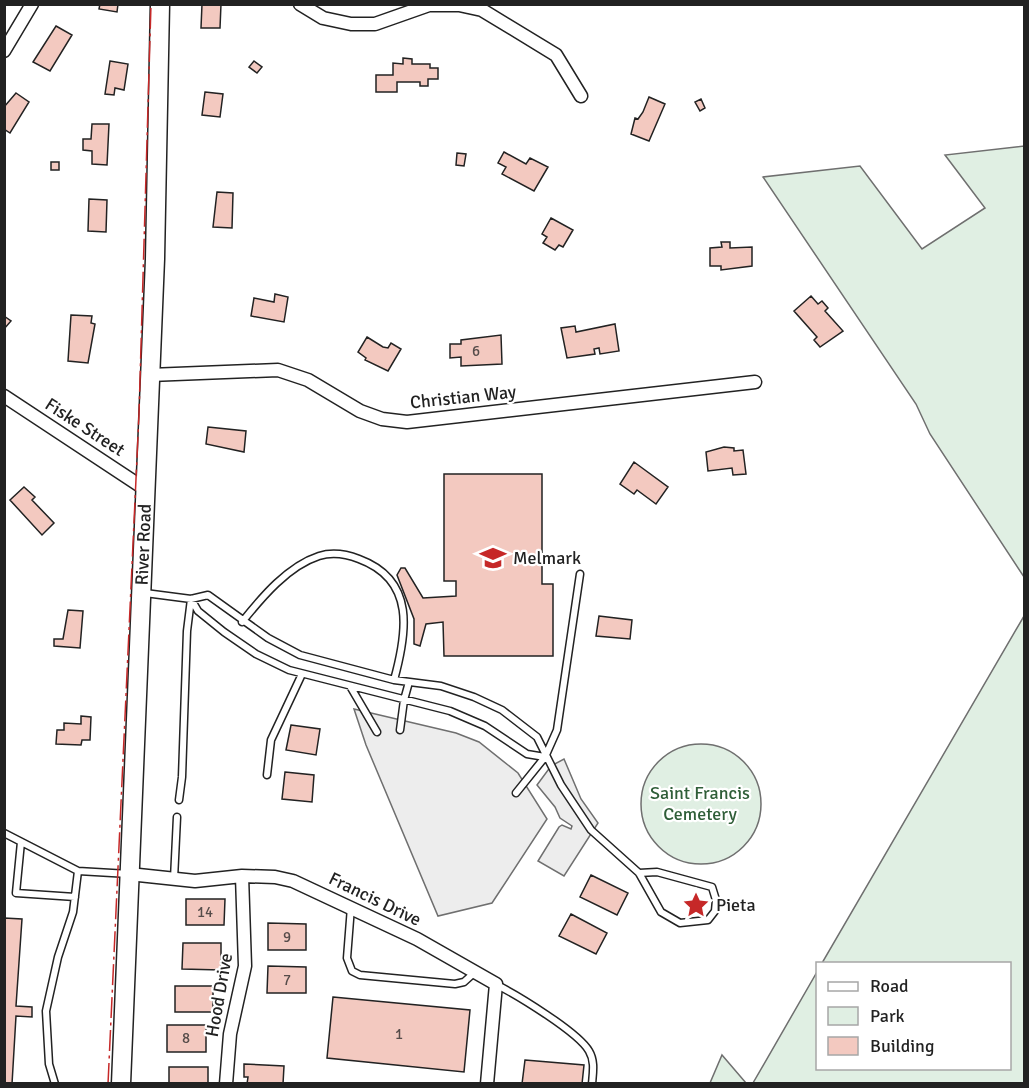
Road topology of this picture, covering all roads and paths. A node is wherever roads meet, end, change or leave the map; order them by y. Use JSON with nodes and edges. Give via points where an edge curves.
{"nodes":[{"id":1,"x":32,"y":4,"type":"edge"},
{"id":2,"x":160,"y":4,"type":"edge"},
{"id":3,"x":300,"y":4,"type":"edge"},
{"id":4,"x":4,"y":51,"type":"edge"},
{"id":5,"x":581,"y":96,"type":"dead end"},
{"id":6,"x":150,"y":375,"type":"junction"},
{"id":7,"x":755,"y":382,"type":"dead end"},
{"id":8,"x":4,"y":396,"type":"edge"},
{"id":9,"x":145,"y":489,"type":"junction"},
{"id":10,"x":580,"y":574,"type":"dead end"},
{"id":11,"x":141,"y":593,"type":"junction"},
{"id":12,"x":191,"y":598,"type":"junction"},
{"id":13,"x":242,"y":622,"type":"junction"},
{"id":14,"x":302,"y":674,"type":"junction"},
{"id":15,"x":394,"y":680,"type":"junction"},
{"id":16,"x":409,"y":682,"type":"junction"},
{"id":17,"x":350,"y":686,"type":"junction"},
{"id":18,"x":404,"y":700,"type":"junction"},
{"id":19,"x":400,"y":730,"type":"dead end"},
{"id":20,"x":377,"y":732,"type":"dead end"},
{"id":21,"x":545,"y":757,"type":"junction"},
{"id":22,"x":267,"y":775,"type":"dead end"},
{"id":23,"x":516,"y":793,"type":"dead end"},
{"id":24,"x":179,"y":800,"type":"dead end"},
{"id":25,"x":177,"y":817,"type":"dead end"},
{"id":26,"x":4,"y":833,"type":"edge"},
{"id":27,"x":21,"y":842,"type":"junction"},
{"id":28,"x":78,"y":871,"type":"junction"},
{"id":29,"x":639,"y":873,"type":"junction"},
{"id":30,"x":129,"y":874,"type":"junction"},
{"id":31,"x":242,"y":876,"type":"junction"},
{"id":32,"x":174,"y":879,"type":"junction"},
{"id":33,"x":75,"y":897,"type":"junction"},
{"id":34,"x":351,"y":906,"type":"junction"},
{"id":35,"x":476,"y":971,"type":"junction"},
{"id":36,"x":496,"y":984,"type":"junction"},
{"id":37,"x":55,"y":1083,"type":"edge"},
{"id":38,"x":121,"y":1083,"type":"edge"},
{"id":39,"x":226,"y":1083,"type":"edge"},
{"id":40,"x":487,"y":1083,"type":"edge"},
{"id":41,"x":592,"y":1083,"type":"edge"}],
"edges":[{"from":1,"to":4,"type":"street"},
{"from":2,"to":6,"type":"main road","name":"River Road"},
{"from":3,"to":5,"type":"street","via":[[322,18],[351,24],[375,24],[429,5],[482,10],[556,55]]},
{"from":6,"to":7,"type":"street","name":"Christian Way","via":[[278,370],[308,381],[360,411],[407,422]]},
{"from":6,"to":9,"type":"main road","name":"River Road"},
{"from":8,"to":9,"type":"street","name":"Fiske Street"},
{"from":9,"to":11,"type":"main road","name":"River Road"},
{"from":10,"to":21,"type":"lane","via":[[557,730]]},
{"from":11,"to":12,"type":"lane"},
{"from":11,"to":30,"type":"main road","name":"River Road"},
{"from":12,"to":13,"type":"lane","via":[[208,595]]},
{"from":12,"to":14,"type":"lane","via":[[198,611],[256,654]]},
{"from":12,"to":24,"type":"lane"},
{"from":13,"to":15,"type":"lane","via":[[300,655]]},
{"from":13,"to":15,"type":"lane","via":[[293,570],[318,556],[335,553],[376,565],[399,593],[404,610],[406,628]]},
{"from":14,"to":17,"type":"lane"},
{"from":14,"to":22,"type":"lane","via":[[272,740]]},
{"from":15,"to":16,"type":"lane"},
{"from":16,"to":18,"type":"lane"},
{"from":16,"to":21,"type":"lane","via":[[441,686],[502,710],[537,737]]},
{"from":17,"to":18,"type":"lane"},
{"from":17,"to":20,"type":"lane"},
{"from":18,"to":19,"type":"lane"},
{"from":18,"to":21,"type":"lane","via":[[450,711],[485,726],[527,754]]},
{"from":21,"to":23,"type":"lane"},
{"from":21,"to":29,"type":"lane","via":[[591,830]]},
{"from":25,"to":32,"type":"lane"},
{"from":26,"to":27,"type":"lane"},
{"from":27,"to":28,"type":"lane"},
{"from":27,"to":33,"type":"lane","via":[[16,893]]},
{"from":28,"to":30,"type":"lane"},
{"from":28,"to":33,"type":"lane"},
{"from":29,"to":29,"type":"lane","via":[[661,912],[672,919],[696,923],[708,920],[715,911],[712,887],[657,872]]},
{"from":30,"to":32,"type":"street","name":"Francis Drive"},
{"from":30,"to":38,"type":"main road","name":"River Road"},
{"from":31,"to":32,"type":"street","name":"Francis Drive"},
{"from":31,"to":34,"type":"street","name":"Francis Drive","via":[[293,881]]},
{"from":31,"to":39,"type":"street","name":"Hood Drive","via":[[245,966],[230,1034]]},
{"from":33,"to":37,"type":"lane","via":[[46,1011],[49,1064]]},
{"from":34,"to":35,"type":"street","name":"Francis Drive"},
{"from":34,"to":35,"type":"lane","via":[[347,958],[352,971],[455,984],[464,982]]},
{"from":35,"to":36,"type":"street","name":"Francis Drive"},
{"from":36,"to":40,"type":"street"},
{"from":36,"to":41,"type":"lane","via":[[583,1042],[593,1062]]}]}
